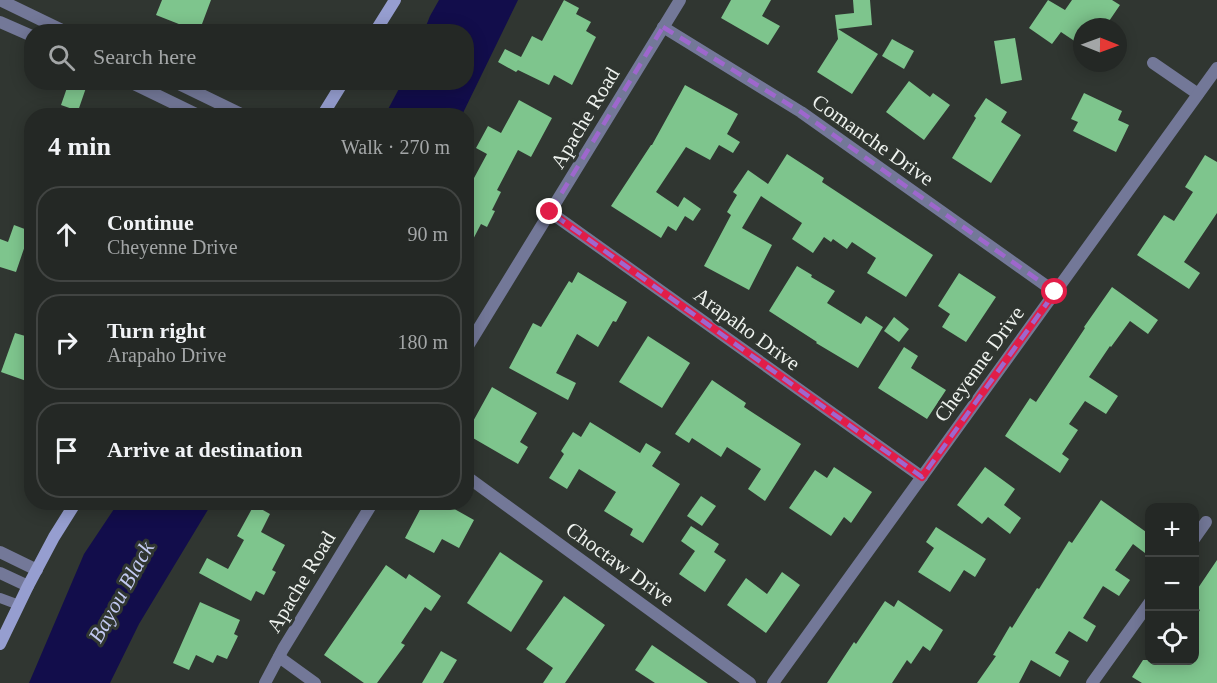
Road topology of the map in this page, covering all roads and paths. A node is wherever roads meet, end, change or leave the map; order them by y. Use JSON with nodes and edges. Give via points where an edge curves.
{"nodes":[{"id":1,"x":0,"y":0,"type":"edge"},
{"id":2,"x":394,"y":0,"type":"edge"},
{"id":3,"x":680,"y":0,"type":"edge"},
{"id":4,"x":0,"y":21,"type":"edge"},
{"id":5,"x":50,"y":24,"type":"edge"},
{"id":6,"x":380,"y":24,"type":"edge"},
{"id":7,"x":663,"y":27,"type":"junction"},
{"id":8,"x":24,"y":32,"type":"edge"},
{"id":9,"x":1154,"y":63,"type":"dead end"},
{"id":10,"x":1217,"y":68,"type":"edge"},
{"id":11,"x":146,"y":90,"type":"edge"},
{"id":12,"x":191,"y":90,"type":"edge"},
{"id":13,"x":338,"y":90,"type":"edge"},
{"id":14,"x":1198,"y":94,"type":"junction"},
{"id":15,"x":184,"y":108,"type":"edge"},
{"id":16,"x":229,"y":108,"type":"edge"},
{"id":17,"x":327,"y":108,"type":"edge"},
{"id":18,"x":550,"y":212,"type":"junction"},
{"id":19,"x":1055,"y":292,"type":"junction"},
{"id":20,"x":474,"y":336,"type":"edge"},
{"id":21,"x":922,"y":477,"type":"junction"},
{"id":22,"x":474,"y":482,"type":"edge"},
{"id":23,"x":71,"y":510,"type":"edge"},
{"id":24,"x":368,"y":510,"type":"edge"},
{"id":25,"x":1206,"y":522,"type":"dead end"},
{"id":26,"x":1199,"y":532,"type":"edge"},
{"id":27,"x":0,"y":552,"type":"edge"},
{"id":28,"x":37,"y":570,"type":"junction"},
{"id":29,"x":0,"y":573,"type":"edge"},
{"id":30,"x":27,"y":586,"type":"junction"},
{"id":31,"x":0,"y":598,"type":"edge"},
{"id":32,"x":19,"y":604,"type":"junction"},
{"id":33,"x":1145,"y":608,"type":"edge"},
{"id":34,"x":0,"y":644,"type":"edge"},
{"id":35,"x":279,"y":657,"type":"junction"},
{"id":36,"x":265,"y":683,"type":"edge"},
{"id":37,"x":315,"y":683,"type":"edge"},
{"id":38,"x":750,"y":683,"type":"edge"},
{"id":39,"x":773,"y":683,"type":"edge"},
{"id":40,"x":1092,"y":683,"type":"edge"}],
"edges":[{"from":1,"to":5,"type":"street"},
{"from":2,"to":6,"type":"main road"},
{"from":3,"to":7,"type":"street","name":"Apache Road"},
{"from":4,"to":8,"type":"street"},
{"from":7,"to":18,"type":"street","name":"Apache Road"},
{"from":7,"to":19,"type":"street","name":"Comanche Drive","via":[[801,112]]},
{"from":9,"to":14,"type":"street"},
{"from":10,"to":14,"type":"street","name":"Cheyenne Drive"},
{"from":11,"to":15,"type":"street"},
{"from":12,"to":16,"type":"street"},
{"from":13,"to":17,"type":"main road"},
{"from":14,"to":19,"type":"street","name":"Cheyenne Drive"},
{"from":18,"to":20,"type":"street","name":"Apache Road"},
{"from":18,"to":21,"type":"street","name":"Arapaho Drive"},
{"from":19,"to":21,"type":"street","name":"Cheyenne Drive"},
{"from":21,"to":39,"type":"street","name":"Cheyenne Drive"},
{"from":22,"to":38,"type":"street","name":"Choctaw Drive"},
{"from":23,"to":28,"type":"main road"},
{"from":24,"to":35,"type":"street","name":"Apache Road"},
{"from":25,"to":26,"type":"street"},
{"from":27,"to":28,"type":"street"},
{"from":28,"to":30,"type":"main road"},
{"from":29,"to":30,"type":"street"},
{"from":30,"to":32,"type":"main road"},
{"from":31,"to":32,"type":"lane"},
{"from":32,"to":34,"type":"main road"},
{"from":33,"to":40,"type":"street"},
{"from":35,"to":36,"type":"street","name":"Apache Road"},
{"from":35,"to":37,"type":"street"}]}
